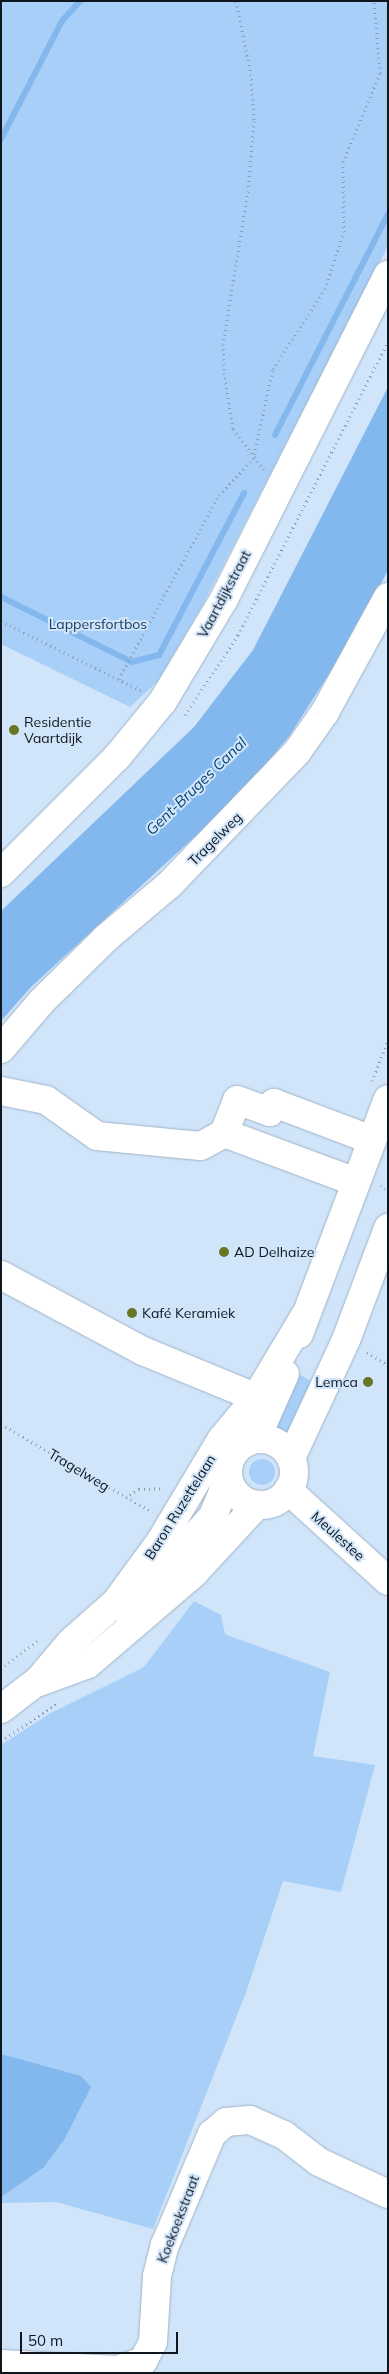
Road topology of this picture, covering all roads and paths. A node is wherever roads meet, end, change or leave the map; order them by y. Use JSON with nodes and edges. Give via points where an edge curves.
{"nodes":[{"id":1,"x":236,"y":1,"type":"edge"},
{"id":2,"x":374,"y":1,"type":"edge"},
{"id":3,"x":388,"y":275,"type":"edge"},
{"id":4,"x":253,"y":459,"type":"junction"},
{"id":5,"x":282,"y":482,"type":"junction"},
{"id":6,"x":388,"y":597,"type":"edge"},
{"id":7,"x":1,"y":621,"type":"edge"},
{"id":8,"x":118,"y":679,"type":"junction"},
{"id":9,"x":163,"y":701,"type":"junction"},
{"id":10,"x":1,"y":872,"type":"edge"},
{"id":11,"x":1,"y":1049,"type":"edge"},
{"id":12,"x":1,"y":1091,"type":"edge"},
{"id":13,"x":388,"y":1099,"type":"edge"},
{"id":14,"x":224,"y":1133,"type":"junction"},
{"id":15,"x":372,"y":1140,"type":"junction"},
{"id":16,"x":356,"y":1182,"type":"junction"},
{"id":17,"x":388,"y":1228,"type":"edge"},
{"id":18,"x":1,"y":1275,"type":"edge"},
{"id":19,"x":304,"y":1317,"type":"junction"},
{"id":20,"x":351,"y":1343,"type":"junction"},
{"id":21,"x":388,"y":1365,"type":"edge"},
{"id":22,"x":245,"y":1393,"type":"dead end"},
{"id":23,"x":1,"y":1424,"type":"edge"},
{"id":24,"x":256,"y":1439,"type":"junction"},
{"id":25,"x":291,"y":1458,"type":"junction"},
{"id":26,"x":228,"y":1479,"type":"junction"},
{"id":27,"x":176,"y":1488,"type":"dead end"},
{"id":28,"x":288,"y":1490,"type":"junction"},
{"id":29,"x":126,"y":1498,"type":"junction"},
{"id":30,"x":257,"y":1504,"type":"junction"},
{"id":31,"x":158,"y":1516,"type":"dead end"},
{"id":32,"x":388,"y":1581,"type":"edge"},
{"id":33,"x":37,"y":1682,"type":"junction"},
{"id":34,"x":1,"y":1709,"type":"edge"},
{"id":35,"x":388,"y":2194,"type":"edge"},
{"id":36,"x":1,"y":2364,"type":"edge"}],
"edges":[{"from":1,"to":4,"type":"path","via":[[251,74],[254,121],[248,191],[222,344],[233,429]]},
{"from":2,"to":4,"type":"path","via":[[380,73],[343,162],[344,232],[325,289],[273,369]]},
{"from":3,"to":5,"type":"street","name":"Vaartdijkstraat"},
{"from":4,"to":5,"type":"path"},
{"from":4,"to":8,"type":"path","via":[[219,495]]},
{"from":5,"to":9,"type":"street","name":"Vaartdijkstraat","via":[[224,599]]},
{"from":6,"to":11,"type":"street","name":"Tragelweg","via":[[325,712],[297,752],[169,885],[106,938],[42,1001]]},
{"from":7,"to":8,"type":"path"},
{"from":8,"to":9,"type":"path"},
{"from":9,"to":10,"type":"street","name":"Vaartdijkstraat","via":[[103,772]]},
{"from":12,"to":14,"type":"street","via":[[46,1100],[97,1136],[202,1146]]},
{"from":13,"to":15,"type":"street","name":"Baron Ruzettelaan"},
{"from":14,"to":15,"type":"street","via":[[237,1100],[270,1112],[274,1102]]},
{"from":14,"to":16,"type":"street"},
{"from":15,"to":16,"type":"street","name":"Baron Ruzettelaan"},
{"from":16,"to":19,"type":"street","name":"Baron Ruzettelaan"},
{"from":17,"to":20,"type":"street"},
{"from":18,"to":22,"type":"street","via":[[143,1351]]},
{"from":19,"to":24,"type":"street","name":"Baron Ruzettelaan","via":[[284,1380]]},
{"from":19,"to":33,"type":"street","name":"Baron Ruzettelaan","via":[[255,1399],[221,1440],[160,1542],[116,1602],[71,1642]]},
{"from":20,"to":21,"type":"path"},
{"from":20,"to":25,"type":"street"},
{"from":23,"to":29,"type":"path","name":"Tragelweg"},
{"from":24,"to":25,"type":"street","via":[[270,1440]]},
{"from":24,"to":26,"type":"street","via":[[234,1453]]},
{"from":25,"to":28,"type":"street","via":[[294,1469]]},
{"from":26,"to":30,"type":"street","via":[[244,1500]]},
{"from":26,"to":33,"type":"street","name":"Baron Ruzettelaan","via":[[212,1516],[178,1558],[123,1616]]},
{"from":27,"to":29,"type":"path","via":[[139,1489]]},
{"from":28,"to":30,"type":"street","via":[[274,1501]]},
{"from":28,"to":32,"type":"street","name":"Meulestee"},
{"from":29,"to":31,"type":"path","name":"Tragelweg"},
{"from":30,"to":33,"type":"street","name":"Baron Ruzettelaan","via":[[194,1574],[88,1664]]},
{"from":33,"to":34,"type":"street","name":"Baron Ruzettelaan"},
{"from":35,"to":36,"type":"street","name":"Koekoekstraat","via":[[319,2162],[284,2135],[250,2120],[226,2122],[212,2134],[165,2245],[157,2276],[153,2342],[143,2361],[117,2370]]}]}
